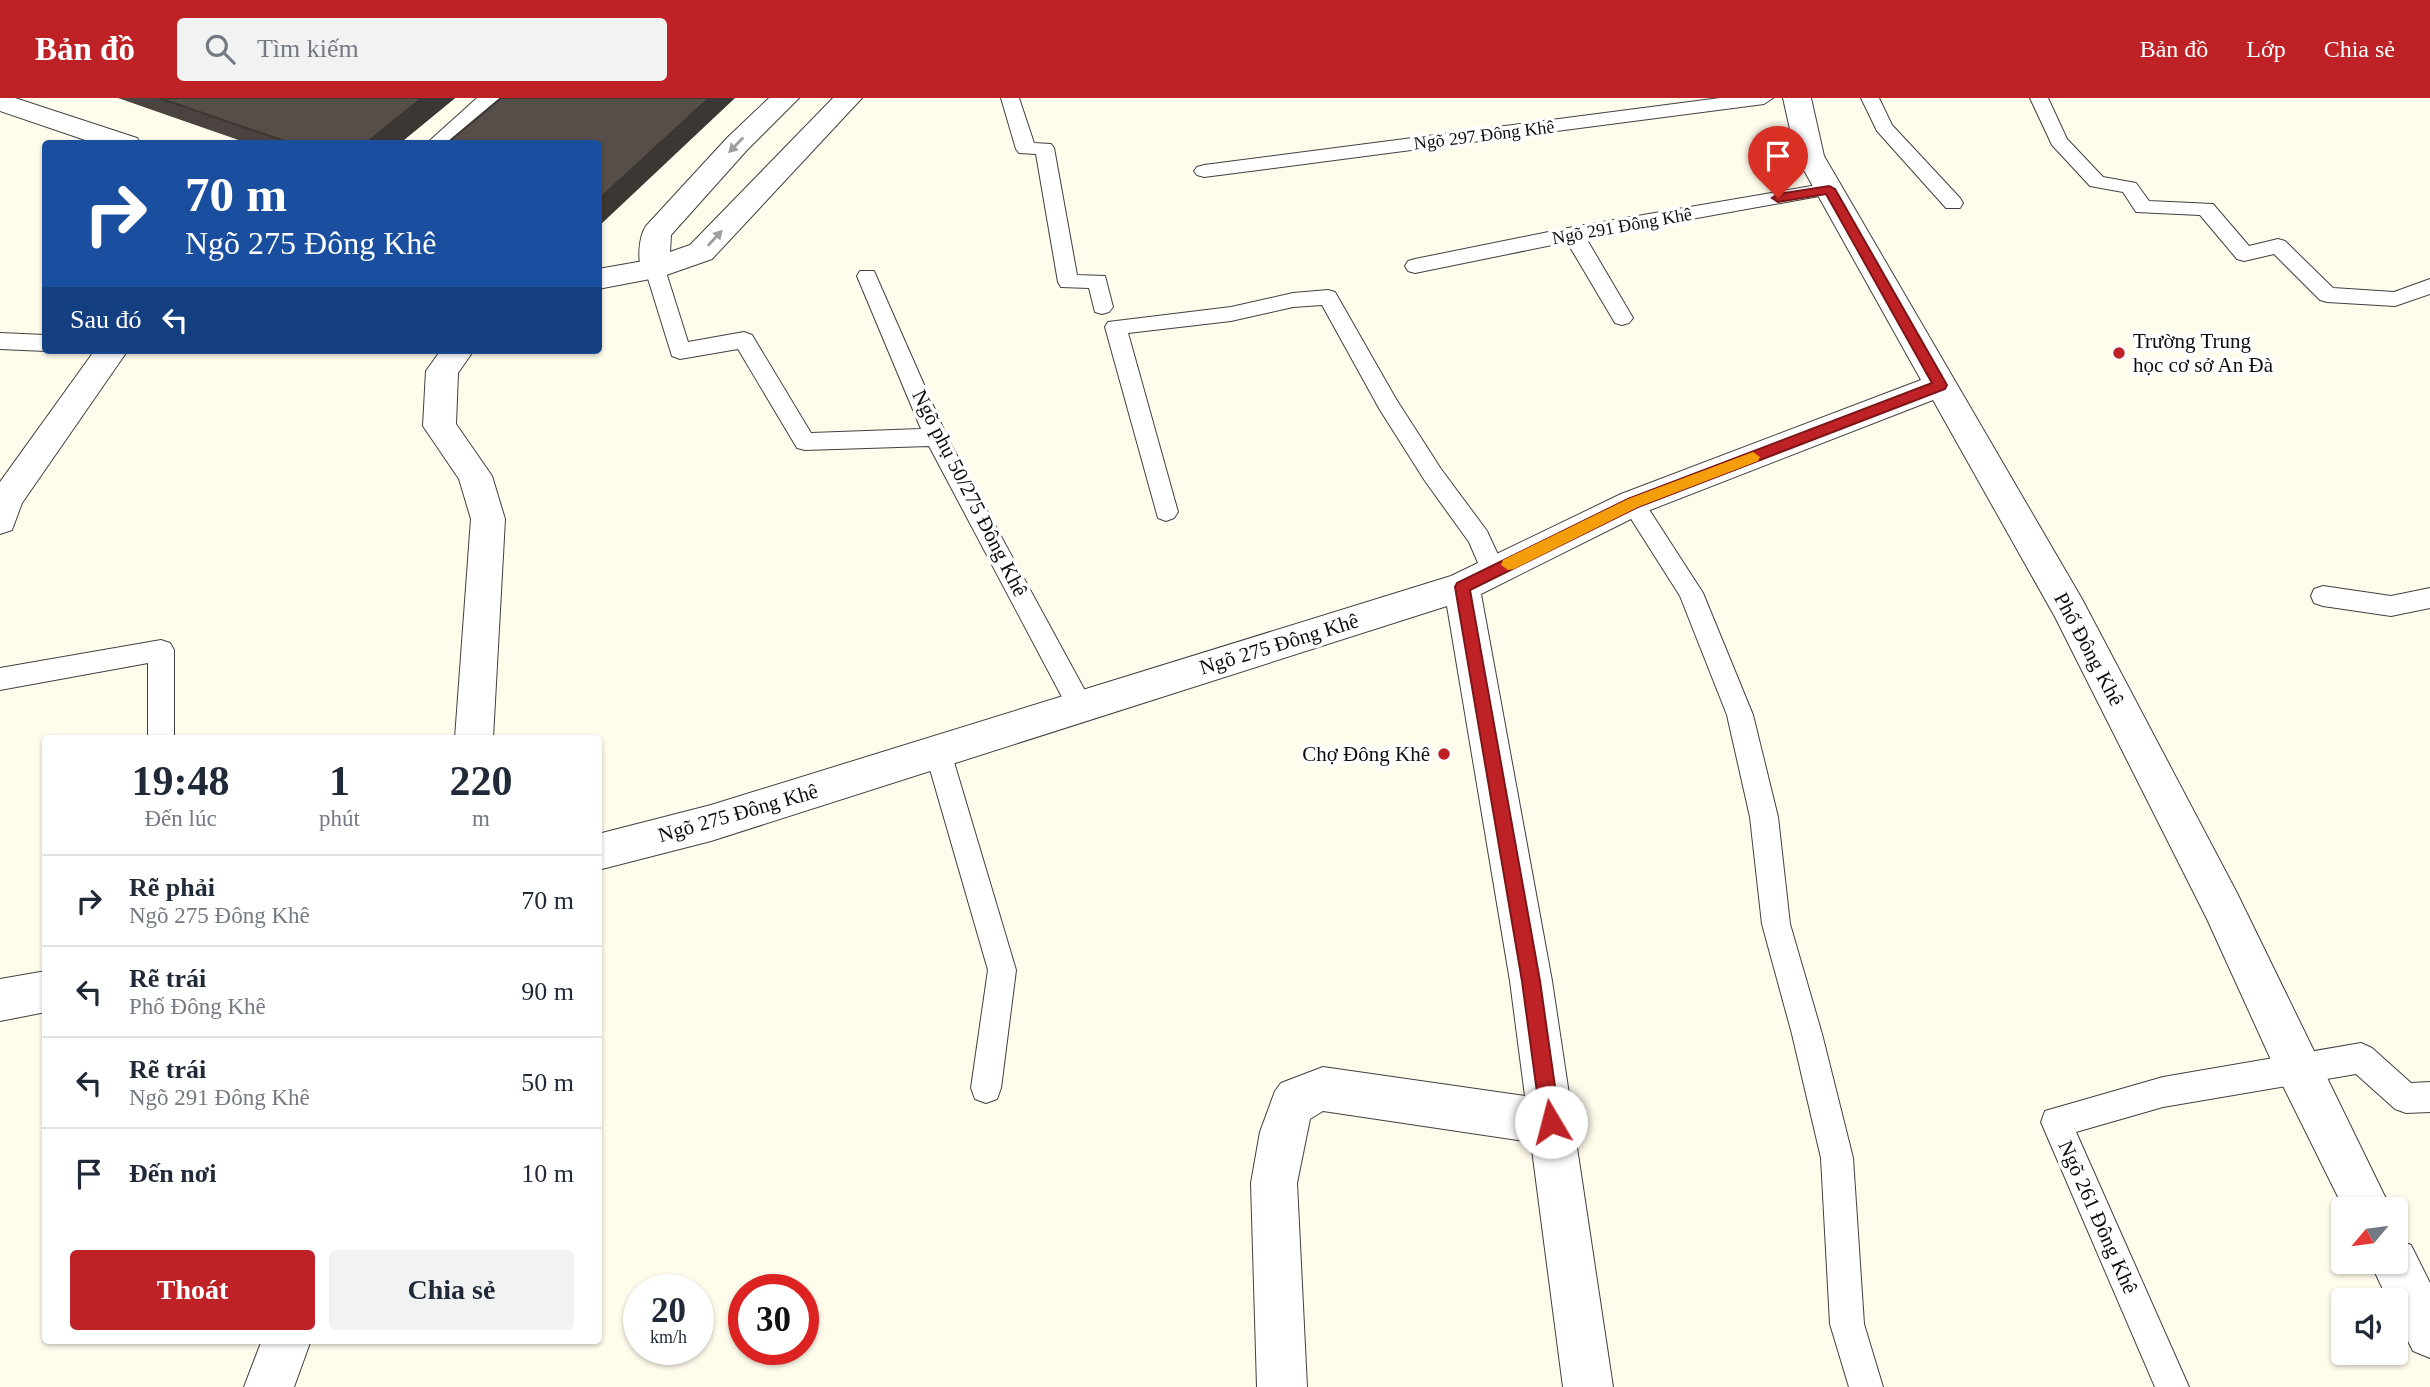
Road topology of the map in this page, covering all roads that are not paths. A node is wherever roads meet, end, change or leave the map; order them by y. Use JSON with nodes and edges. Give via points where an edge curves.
{"nodes":[{"id":1,"x":494,"y":98,"type":"edge"},
{"id":2,"x":785,"y":98,"type":"edge"},
{"id":3,"x":848,"y":98,"type":"edge"},
{"id":4,"x":1010,"y":98,"type":"edge"},
{"id":5,"x":1764,"y":98,"type":"edge"},
{"id":6,"x":1797,"y":98,"type":"edge"},
{"id":7,"x":1870,"y":98,"type":"edge"},
{"id":8,"x":2039,"y":98,"type":"edge"},
{"id":9,"x":0,"y":102,"type":"edge"},
{"id":10,"x":115,"y":140,"type":"edge"},
{"id":11,"x":445,"y":140,"type":"edge"},
{"id":12,"x":1204,"y":171,"type":"dead end"},
{"id":13,"x":1829,"y":189,"type":"junction"},
{"id":14,"x":1953,"y":203,"type":"dead end"},
{"id":15,"x":1573,"y":234,"type":"junction"},
{"id":16,"x":1415,"y":266,"type":"dead end"},
{"id":17,"x":656,"y":269,"type":"junction"},
{"id":18,"x":867,"y":276,"type":"dead end"},
{"id":19,"x":602,"y":278,"type":"edge"},
{"id":20,"x":2430,"y":286,"type":"edge"},
{"id":21,"x":1102,"y":307,"type":"dead end"},
{"id":22,"x":1622,"y":318,"type":"dead end"},
{"id":23,"x":0,"y":341,"type":"edge"},
{"id":24,"x":42,"y":343,"type":"edge"},
{"id":25,"x":109,"y":354,"type":"edge"},
{"id":26,"x":455,"y":354,"type":"edge"},
{"id":27,"x":1940,"y":385,"type":"junction"},
{"id":28,"x":936,"y":437,"type":"junction"},
{"id":29,"x":1633,"y":503,"type":"junction"},
{"id":30,"x":2,"y":507,"type":"edge"},
{"id":31,"x":1166,"y":512,"type":"dead end"},
{"id":32,"x":1478,"y":579,"type":"junction"},
{"id":33,"x":2323,"y":596,"type":"dead end"},
{"id":34,"x":2430,"y":598,"type":"edge"},
{"id":35,"x":0,"y":679,"type":"edge"},
{"id":36,"x":1080,"y":706,"type":"junction"},
{"id":37,"x":161,"y":735,"type":"edge"},
{"id":38,"x":474,"y":735,"type":"edge"},
{"id":39,"x":938,"y":752,"type":"junction"},
{"id":40,"x":602,"y":851,"type":"edge"},
{"id":41,"x":42,"y":992,"type":"edge"},
{"id":42,"x":0,"y":1000,"type":"edge"},
{"id":43,"x":2298,"y":1069,"type":"junction"},
{"id":44,"x":986,"y":1088,"type":"dead end"},
{"id":45,"x":2430,"y":1097,"type":"edge"},
{"id":46,"x":1551,"y":1122,"type":"junction"},
{"id":47,"x":2362,"y":1197,"type":"edge"},
{"id":48,"x":2400,"y":1274,"type":"edge"},
{"id":49,"x":2430,"y":1334,"type":"edge"},
{"id":50,"x":285,"y":1344,"type":"edge"},
{"id":51,"x":269,"y":1387,"type":"edge"},
{"id":52,"x":1282,"y":1387,"type":"edge"},
{"id":53,"x":1588,"y":1387,"type":"edge"},
{"id":54,"x":1866,"y":1387,"type":"edge"},
{"id":55,"x":2172,"y":1387,"type":"edge"}],
"edges":[{"from":1,"to":11,"type":"street"},
{"from":2,"to":17,"type":"street","one_way":true,"via":[[656,233]]},
{"from":17,"to":3,"type":"street","one_way":true,"via":[[701,252]]},
{"from":4,"to":21,"type":"lane","via":[[1026,149],[1044,148],[1068,282],[1098,281]]},
{"from":5,"to":12,"type":"lane","name":"Ngõ 297 Đông Khê"},
{"from":6,"to":13,"type":"street","name":"Phố Đông Khê","via":[[1810,156]]},
{"from":7,"to":14,"type":"lane","via":[[1884,127]]},
{"from":8,"to":20,"type":"lane","via":[[2059,141],[2097,182],[2129,187],[2143,207],[2206,209],[2245,254],[2278,246],[2327,295],[2395,299]]},
{"from":9,"to":10,"type":"street"},
{"from":13,"to":15,"type":"lane","name":"Ngõ 291 Đông Khê"},
{"from":13,"to":27,"type":"street","name":"Phố Đông Khê"},
{"from":15,"to":16,"type":"lane","name":"Ngõ 291 Đông Khê"},
{"from":15,"to":22,"type":"lane"},
{"from":17,"to":19,"type":"street"},
{"from":17,"to":28,"type":"lane","via":[[680,351],[744,340],[805,442]]},
{"from":18,"to":28,"type":"lane","name":"Ngõ phụ 50/275 Đông Khê"},
{"from":23,"to":24,"type":"lane"},
{"from":25,"to":30,"type":"street"},
{"from":26,"to":38,"type":"street","via":[[442,371],[439,426],[475,476],[488,519]]},
{"from":27,"to":29,"type":"street","name":"Ngõ 275 Đông Khê"},
{"from":27,"to":43,"type":"street","name":"Phố Đông Khê","via":[[2069,609],[2222,906]]},
{"from":28,"to":36,"type":"lane","name":"Ngõ phụ 50/275 Đông Khê"},
{"from":29,"to":32,"type":"street","name":"Ngõ 275 Đông Khê"},
{"from":29,"to":54,"type":"lane","via":[[1691,593],[1740,715],[1764,817],[1776,924],[1837,1158],[1847,1324]]},
{"from":31,"to":32,"type":"lane","via":[[1116,327],[1328,297],[1388,404],[1479,538]]},
{"from":32,"to":36,"type":"street","name":"Ngõ 275 Đông Khê"},
{"from":32,"to":46,"type":"street"},
{"from":33,"to":34,"type":"lane","via":[[2391,606]]},
{"from":35,"to":37,"type":"lane","via":[[161,650]]},
{"from":36,"to":39,"type":"street","name":"Ngõ 275 Đông Khê"},
{"from":39,"to":40,"type":"street","name":"Ngõ 275 Đông Khê","via":[[711,823]]},
{"from":39,"to":44,"type":"lane","via":[[1002,970]]},
{"from":41,"to":42,"type":"street"},
{"from":43,"to":45,"type":"lane","via":[[2361,1058],[2406,1098]]},
{"from":43,"to":47,"type":"street","name":"Phố Đông Khê"},
{"from":43,"to":55,"type":"lane","name":"Ngõ 261 Đông Khê","via":[[2163,1091],[2056,1122]]},
{"from":46,"to":52,"type":"street","via":[[1323,1089],[1297,1099],[1283,1132],[1275,1183]]},
{"from":46,"to":53,"type":"street"},
{"from":48,"to":49,"type":"street"},
{"from":50,"to":51,"type":"street"}]}
